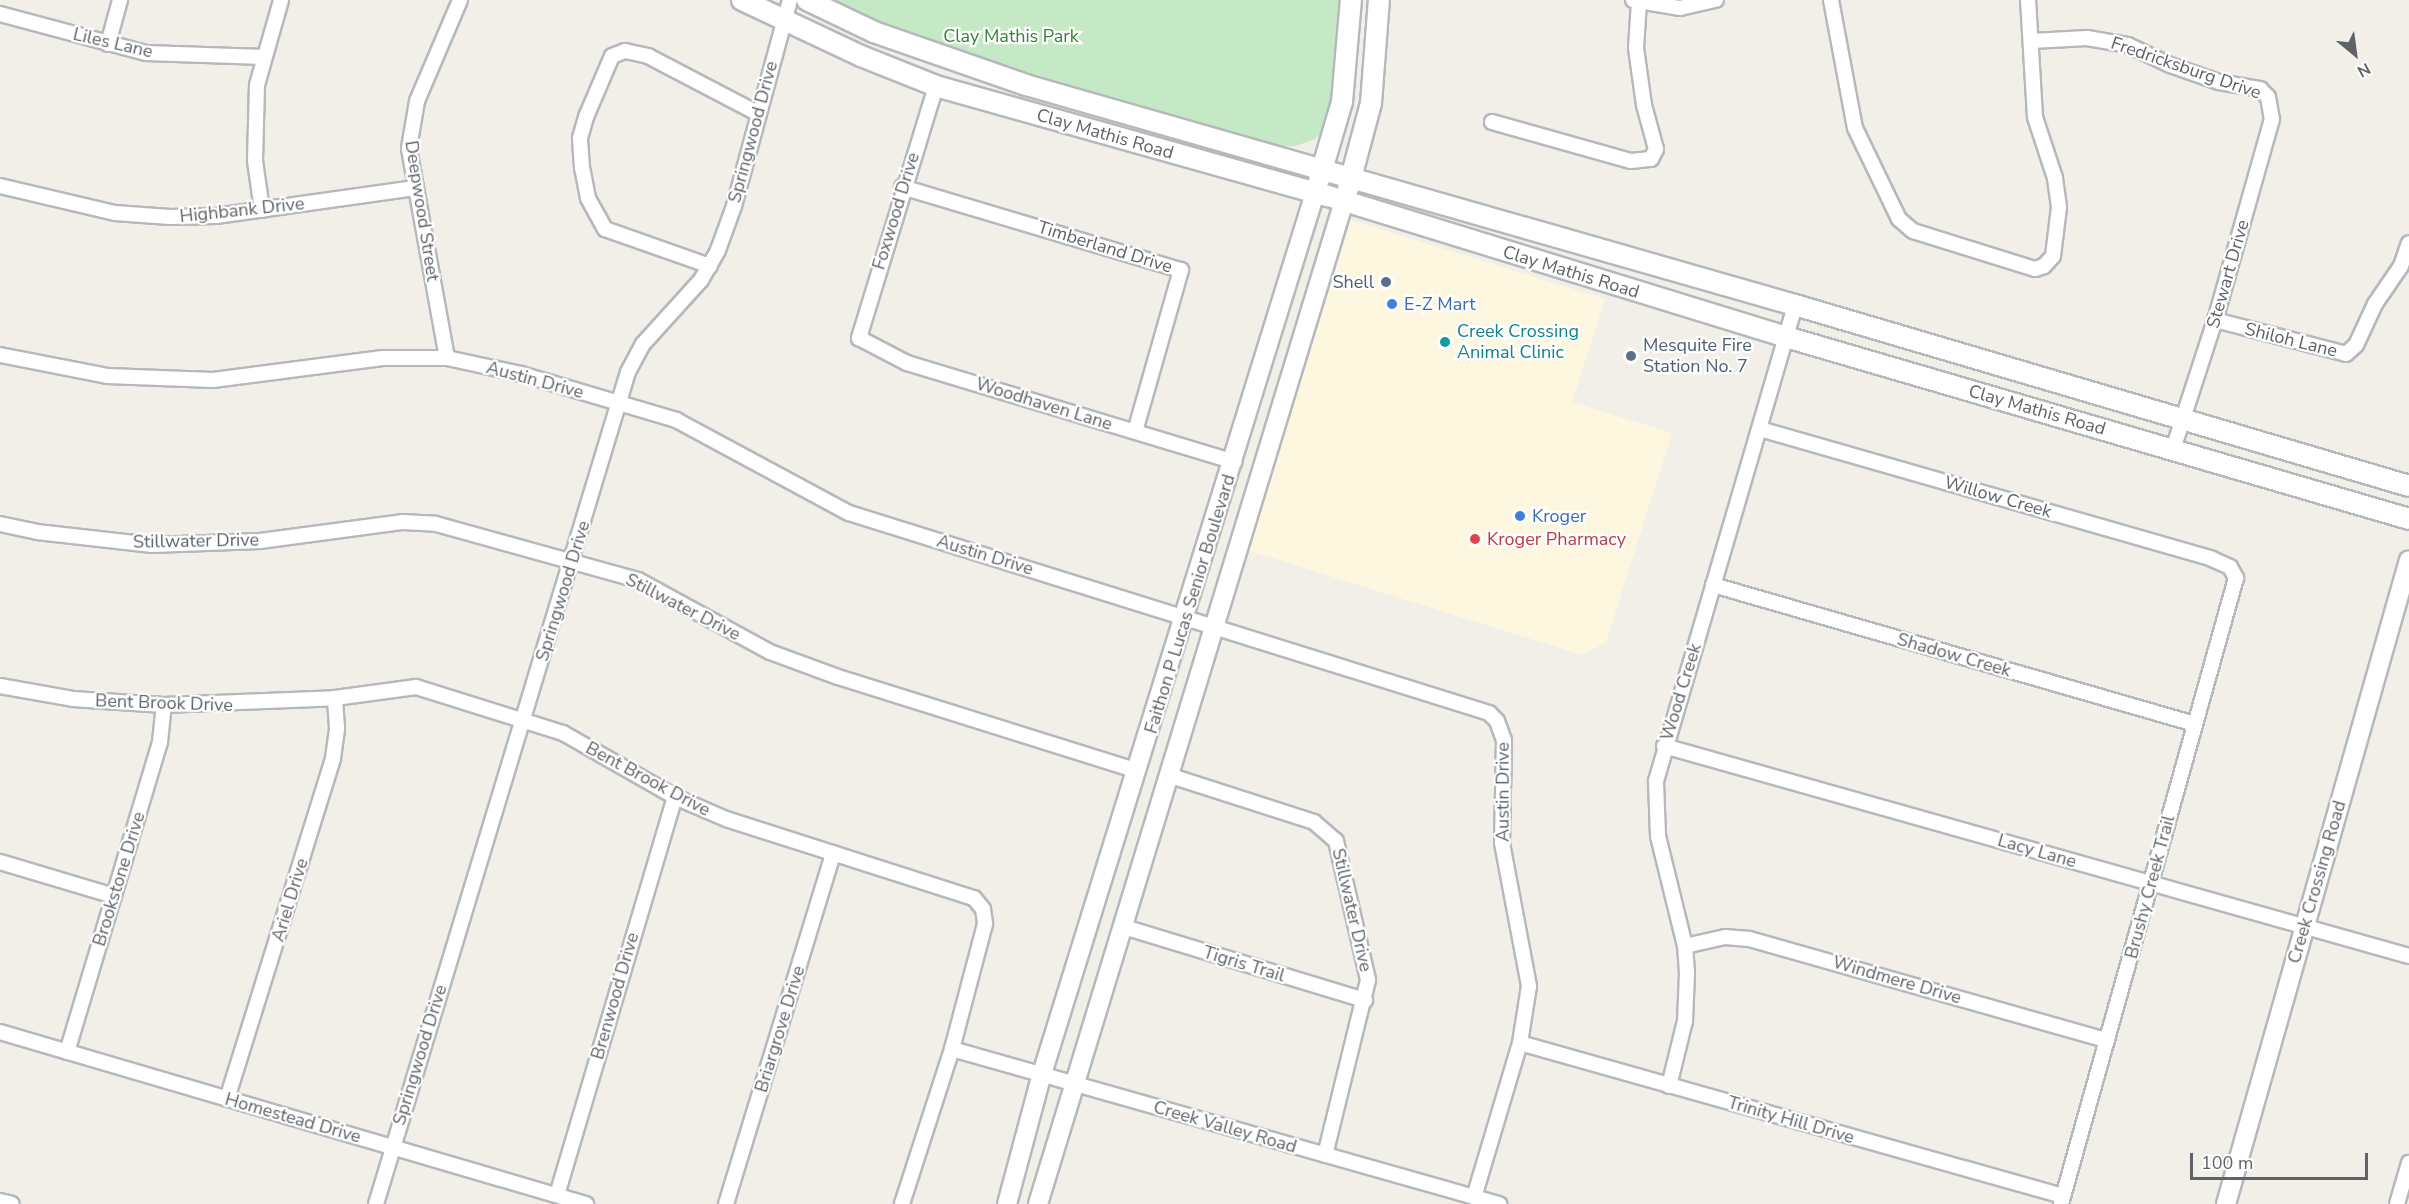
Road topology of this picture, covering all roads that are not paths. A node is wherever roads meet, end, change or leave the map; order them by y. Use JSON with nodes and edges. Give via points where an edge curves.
{"nodes":[{"id":1,"x":120,"y":0,"type":"edge"},
{"id":2,"x":281,"y":0,"type":"edge"},
{"id":3,"x":460,"y":0,"type":"edge"},
{"id":4,"x":742,"y":0,"type":"edge"},
{"id":5,"x":790,"y":0,"type":"edge"},
{"id":6,"x":807,"y":0,"type":"edge"},
{"id":7,"x":1351,"y":0,"type":"edge"},
{"id":8,"x":1379,"y":0,"type":"edge"},
{"id":9,"x":1716,"y":0,"type":"edge"},
{"id":10,"x":1831,"y":0,"type":"edge"},
{"id":11,"x":2028,"y":0,"type":"edge"},
{"id":12,"x":1636,"y":1,"type":"edge"},
{"id":13,"x":0,"y":14,"type":"edge"},
{"id":14,"x":783,"y":20,"type":"junction"},
{"id":15,"x":2032,"y":41,"type":"junction"},
{"id":16,"x":108,"y":44,"type":"junction"},
{"id":17,"x":264,"y":57,"type":"junction"},
{"id":18,"x":936,"y":86,"type":"junction"},
{"id":19,"x":2268,"y":97,"type":"joint"},
{"id":20,"x":758,"y":113,"type":"junction"},
{"id":21,"x":1492,"y":122,"type":"dead end"},
{"id":22,"x":1323,"y":169,"type":"junction"},
{"id":23,"x":1351,"y":177,"type":"junction"},
{"id":24,"x":0,"y":186,"type":"edge"},
{"id":25,"x":902,"y":187,"type":"junction"},
{"id":26,"x":415,"y":188,"type":"junction"},
{"id":27,"x":1315,"y":193,"type":"junction"},
{"id":28,"x":1344,"y":201,"type":"junction"},
{"id":29,"x":262,"y":210,"type":"junction"},
{"id":30,"x":1522,"y":226,"type":"junction"},
{"id":31,"x":2409,"y":243,"type":"edge"},
{"id":32,"x":1513,"y":254,"type":"junction"},
{"id":33,"x":1642,"y":261,"type":"junction"},
{"id":34,"x":710,"y":266,"type":"junction"},
{"id":35,"x":1634,"y":291,"type":"junction"},
{"id":36,"x":1795,"y":304,"type":"junction"},
{"id":37,"x":2215,"y":320,"type":"junction"},
{"id":38,"x":1786,"y":337,"type":"junction"},
{"id":39,"x":859,"y":338,"type":"joint"},
{"id":40,"x":1956,"y":352,"type":"junction"},
{"id":41,"x":0,"y":355,"type":"edge"},
{"id":42,"x":447,"y":358,"type":"junction"},
{"id":43,"x":1946,"y":383,"type":"junction"},
{"id":44,"x":620,"y":403,"type":"junction"},
{"id":45,"x":1247,"y":419,"type":"junction"},
{"id":46,"x":2182,"y":420,"type":"junction"},
{"id":47,"x":1274,"y":427,"type":"junction"},
{"id":48,"x":1760,"y":429,"type":"junction"},
{"id":49,"x":1135,"y":432,"type":"junction"},
{"id":50,"x":2173,"y":449,"type":"junction"},
{"id":51,"x":1234,"y":462,"type":"junction"},
{"id":52,"x":2409,"y":486,"type":"edge"},
{"id":53,"x":2409,"y":519,"type":"edge"},
{"id":54,"x":0,"y":524,"type":"edge"},
{"id":55,"x":573,"y":559,"type":"junction"},
{"id":56,"x":2409,"y":560,"type":"edge"},
{"id":57,"x":2232,"y":570,"type":"joint"},
{"id":58,"x":1713,"y":585,"type":"junction"},
{"id":59,"x":1186,"y":618,"type":"junction"},
{"id":60,"x":1214,"y":626,"type":"junction"},
{"id":61,"x":0,"y":686,"type":"edge"},
{"id":62,"x":335,"y":698,"type":"junction"},
{"id":63,"x":164,"y":705,"type":"junction"},
{"id":64,"x":524,"y":718,"type":"junction"},
{"id":65,"x":2195,"y":724,"type":"junction"},
{"id":66,"x":1664,"y":746,"type":"junction"},
{"id":67,"x":1138,"y":771,"type":"junction"},
{"id":68,"x":1171,"y":776,"type":"junction"},
{"id":69,"x":675,"y":797,"type":"junction"},
{"id":70,"x":832,"y":853,"type":"junction"},
{"id":71,"x":0,"y":862,"type":"edge"},
{"id":72,"x":2151,"y":883,"type":"junction"},
{"id":73,"x":114,"y":896,"type":"junction"},
{"id":74,"x":1124,"y":927,"type":"junction"},
{"id":75,"x":2304,"y":927,"type":"junction"},
{"id":76,"x":1685,"y":946,"type":"junction"},
{"id":77,"x":2409,"y":956,"type":"edge"},
{"id":78,"x":1365,"y":1000,"type":"junction"},
{"id":79,"x":0,"y":1032,"type":"edge"},
{"id":80,"x":2108,"y":1040,"type":"junction"},
{"id":81,"x":1520,"y":1043,"type":"junction"},
{"id":82,"x":952,"y":1049,"type":"junction"},
{"id":83,"x":67,"y":1052,"type":"junction"},
{"id":84,"x":1041,"y":1077,"type":"junction"},
{"id":85,"x":1072,"y":1084,"type":"junction"},
{"id":86,"x":1669,"y":1086,"type":"junction"},
{"id":87,"x":227,"y":1099,"type":"junction"},
{"id":88,"x":393,"y":1148,"type":"junction"},
{"id":89,"x":1325,"y":1155,"type":"junction"},
{"id":90,"x":2409,"y":1163,"type":"edge"},
{"id":91,"x":557,"y":1195,"type":"junction"},
{"id":92,"x":1474,"y":1197,"type":"junction"},
{"id":93,"x":2062,"y":1200,"type":"edge"},
{"id":94,"x":0,"y":1201,"type":"edge"},
{"id":95,"x":12,"y":1204,"type":"edge"},
{"id":96,"x":376,"y":1204,"type":"edge"},
{"id":97,"x":586,"y":1204,"type":"edge"},
{"id":98,"x":726,"y":1204,"type":"edge"},
{"id":99,"x":902,"y":1204,"type":"edge"},
{"id":100,"x":1007,"y":1204,"type":"edge"},
{"id":101,"x":1038,"y":1204,"type":"edge"},
{"id":102,"x":1499,"y":1204,"type":"edge"},
{"id":103,"x":2226,"y":1204,"type":"edge"},
{"id":104,"x":2397,"y":1204,"type":"edge"}],
"edges":[{"from":1,"to":16,"type":"street"},
{"from":2,"to":17,"type":"street"},
{"from":3,"to":26,"type":"street","name":"Deepwood Street","via":[[430,64],[411,119],[409,148]]},
{"from":4,"to":14,"type":"main road","name":"Clay Mathis Road"},
{"from":5,"to":14,"type":"street","name":"Springwood Drive"},
{"from":6,"to":22,"type":"main road","name":"Clay Mathis Road","via":[[874,32],[1026,85]]},
{"from":7,"to":22,"type":"main road","name":"Faithon P Lucas Senior Boulevard","via":[[1342,102]]},
{"from":8,"to":23,"type":"main road","name":"Faithon P Lucas Senior Boulevard","via":[[1371,103]]},
{"from":9,"to":12,"type":"street","via":[[1680,8]]},
{"from":10,"to":15,"type":"street","via":[[1856,128],[1905,226],[2035,269],[2052,260],[2059,192],[2036,126]]},
{"from":11,"to":15,"type":"street"},
{"from":12,"to":21,"type":"street","via":[[1636,48],[1644,105],[1656,148],[1651,159],[1630,161]]},
{"from":13,"to":16,"type":"street","name":"Liles Lane"},
{"from":14,"to":18,"type":"main road","name":"Clay Mathis Road"},
{"from":14,"to":20,"type":"street","name":"Springwood Drive"},
{"from":15,"to":19,"type":"street","name":"Fredricksburg Drive","via":[[2087,38],[2128,45],[2219,82],[2260,89]]},
{"from":16,"to":17,"type":"street","name":"Liles Lane","via":[[146,53]]},
{"from":17,"to":29,"type":"street","via":[[256,86],[254,139]]},
{"from":18,"to":25,"type":"street","name":"Foxwood Drive"},
{"from":18,"to":27,"type":"main road","name":"Clay Mathis Road"},
{"from":19,"to":37,"type":"street","name":"Stewart Drive","via":[[2272,119]]},
{"from":20,"to":34,"type":"street","name":"Springwood Drive","via":[[734,206]]},
{"from":20,"to":34,"type":"street","via":[[648,56],[625,51],[612,57],[586,117],[580,138],[582,168],[588,198],[605,229]]},
{"from":22,"to":23,"type":"main road","name":"Clay Mathis Road"},
{"from":22,"to":27,"type":"main road","name":"Faithon P Lucas Senior Boulevard"},
{"from":23,"to":28,"type":"main road","name":"Faithon P Lucas Senior Boulevard"},
{"from":23,"to":30,"type":"main road","name":"Clay Mathis Road"},
{"from":24,"to":29,"type":"street","name":"Highbank Drive","via":[[115,213],[170,217]]},
{"from":25,"to":39,"type":"street","name":"Foxwood Drive"},
{"from":25,"to":49,"type":"street","name":"Timberland Drive","via":[[1181,270]]},
{"from":26,"to":29,"type":"street","name":"Highbank Drive"},
{"from":26,"to":42,"type":"street","name":"Deepwood Street"},
{"from":27,"to":28,"type":"main road","name":"Clay Mathis Road"},
{"from":27,"to":45,"type":"street","name":"Faithon P Lucas Senior Boulevard"},
{"from":28,"to":32,"type":"main road","name":"Clay Mathis Road"},
{"from":28,"to":47,"type":"street","name":"Faithon P Lucas Senior Boulevard"},
{"from":30,"to":32,"type":"main road"},
{"from":30,"to":33,"type":"main road","name":"Clay Mathis Road"},
{"from":31,"to":37,"type":"street","name":"Shiloh Lane","via":[[2401,266],[2374,304],[2356,345],[2346,354]]},
{"from":32,"to":35,"type":"main road","name":"Clay Mathis Road"},
{"from":33,"to":35,"type":"main road"},
{"from":33,"to":36,"type":"main road","name":"Clay Mathis Road"},
{"from":34,"to":44,"type":"street","name":"Springwood Drive","via":[[643,344],[628,372]]},
{"from":35,"to":38,"type":"main road","name":"Clay Mathis Road"},
{"from":36,"to":38,"type":"street","name":"Wood Creek"},
{"from":36,"to":40,"type":"main road","name":"Clay Mathis Road"},
{"from":37,"to":46,"type":"street","name":"Stewart Drive"},
{"from":38,"to":43,"type":"main road","name":"Clay Mathis Road"},
{"from":38,"to":48,"type":"street","name":"Wood Creek"},
{"from":39,"to":49,"type":"street","name":"Woodhaven Lane","via":[[907,363]]},
{"from":40,"to":43,"type":"main road"},
{"from":40,"to":46,"type":"main road","name":"Clay Mathis Road"},
{"from":41,"to":42,"type":"street","name":"Austin Drive","via":[[107,376],[213,380],[383,358]]},
{"from":42,"to":44,"type":"street","name":"Austin Drive","via":[[521,374]]},
{"from":43,"to":50,"type":"main road","name":"Clay Mathis Road"},
{"from":44,"to":55,"type":"street","name":"Springwood Drive"},
{"from":44,"to":59,"type":"street","name":"Austin Drive","via":[[708,434],[849,513]]},
{"from":45,"to":47,"type":"street"},
{"from":45,"to":51,"type":"street","name":"Faithon P Lucas Senior Boulevard"},
{"from":46,"to":50,"type":"street","name":"Stewart Drive"},
{"from":46,"to":52,"type":"main road","name":"Clay Mathis Road"},
{"from":47,"to":60,"type":"street","name":"Faithon P Lucas Senior Boulevard"},
{"from":48,"to":57,"type":"street","name":"Willow Creek","via":[[2212,559]]},
{"from":48,"to":58,"type":"street","name":"Wood Creek"},
{"from":49,"to":51,"type":"street","name":"Woodhaven Lane"},
{"from":50,"to":53,"type":"main road","name":"Clay Mathis Road"},
{"from":51,"to":59,"type":"street","name":"Faithon P Lucas Senior Boulevard"},
{"from":54,"to":55,"type":"street","name":"Stillwater Drive","via":[[152,545],[260,541],[402,522],[436,524]]},
{"from":55,"to":64,"type":"street","name":"Springwood Drive"},
{"from":55,"to":67,"type":"street","name":"Stillwater Drive","via":[[638,580],[737,636],[838,677]]},
{"from":56,"to":75,"type":"street","name":"Creek Crossing Road"},
{"from":57,"to":65,"type":"street","name":"Brushy Creek Trail","via":[[2234,592]]},
{"from":58,"to":65,"type":"street","name":"Shadow Creek"},
{"from":58,"to":66,"type":"street","name":"Wood Creek"},
{"from":59,"to":60,"type":"street","name":"Austin Drive"},
{"from":59,"to":67,"type":"street","name":"Faithon P Lucas Senior Boulevard"},
{"from":60,"to":68,"type":"street","name":"Faithon P Lucas Senior Boulevard"},
{"from":60,"to":81,"type":"street","name":"Austin Drive","via":[[1482,709],[1497,721],[1504,740],[1502,843],[1529,986]]},
{"from":61,"to":63,"type":"street","name":"Bent Brook Drive","via":[[73,699]]},
{"from":62,"to":63,"type":"street","name":"Bent Brook Drive"},
{"from":62,"to":64,"type":"street","name":"Bent Brook Drive","via":[[416,687]]},
{"from":62,"to":87,"type":"street","name":"Ariel Drive","via":[[333,758]]},
{"from":63,"to":73,"type":"street","name":"Brookstone Drive","via":[[160,742]]},
{"from":64,"to":69,"type":"street","name":"Bent Brook Drive","via":[[563,733]]},
{"from":64,"to":88,"type":"street","name":"Springwood Drive"},
{"from":65,"to":72,"type":"street","name":"Brushy Creek Trail"},
{"from":66,"to":72,"type":"street","name":"Lacy Lane"},
{"from":66,"to":76,"type":"street","name":"Wood Creek","via":[[1654,807]]},
{"from":67,"to":84,"type":"street","name":"Faithon P Lucas Senior Boulevard"},
{"from":68,"to":74,"type":"street","name":"Faithon P Lucas Senior Boulevard"},
{"from":68,"to":78,"type":"street","name":"Stillwater Drive","via":[[1314,822],[1331,833],[1341,854],[1367,971]]},
{"from":69,"to":70,"type":"street","name":"Bent Brook Drive","via":[[726,819]]},
{"from":69,"to":91,"type":"street","name":"Brenwood Drive"},
{"from":70,"to":82,"type":"street","name":"Bent Brook Drive","via":[[965,895],[980,904],[985,924]]},
{"from":70,"to":98,"type":"street","name":"Briargrove Drive"},
{"from":71,"to":73,"type":"street"},
{"from":72,"to":75,"type":"street","name":"Lacy Lane"},
{"from":72,"to":80,"type":"street","name":"Brushy Creek Trail"},
{"from":73,"to":83,"type":"street","name":"Brookstone Drive"},
{"from":74,"to":78,"type":"street","name":"Tigris Trail"},
{"from":74,"to":85,"type":"street","name":"Faithon P Lucas Senior Boulevard"},
{"from":75,"to":77,"type":"street","name":"Lacy Lane"},
{"from":75,"to":103,"type":"street","name":"Creek Crossing Road"},
{"from":76,"to":80,"type":"street","name":"Windmere Drive","via":[[1725,937],[1749,939]]},
{"from":76,"to":86,"type":"street","name":"Wood Creek","via":[[1685,1020]]},
{"from":78,"to":89,"type":"street","name":"Stillwater Drive"},
{"from":79,"to":83,"type":"street","name":"Homestead Drive"},
{"from":80,"to":93,"type":"street","name":"Brushy Creek Trail"},
{"from":81,"to":86,"type":"street","name":"Trinity Hill Drive"},
{"from":81,"to":92,"type":"street","name":"Austin Drive"},
{"from":82,"to":84,"type":"street","name":"Creek Valley Road"},
{"from":82,"to":99,"type":"street","name":"Bent Brook Drive"},
{"from":83,"to":87,"type":"street","name":"Homestead Drive"},
{"from":84,"to":85,"type":"street","name":"Creek Valley Road"},
{"from":84,"to":100,"type":"street","name":"Faithon P Lucas Senior Boulevard"},
{"from":85,"to":89,"type":"street","name":"Creek Valley Road"},
{"from":85,"to":101,"type":"street","name":"Faithon P Lucas Senior Boulevard"},
{"from":86,"to":93,"type":"street","name":"Trinity Hill Drive"},
{"from":87,"to":88,"type":"street","name":"Homestead Drive"},
{"from":88,"to":91,"type":"street","name":"Homestead Drive"},
{"from":88,"to":96,"type":"street","name":"Springwood Drive"},
{"from":89,"to":92,"type":"street","name":"Creek Valley Road"},
{"from":90,"to":104,"type":"street"},
{"from":91,"to":97,"type":"street","name":"Homestead Drive"},
{"from":92,"to":102,"type":"street","name":"Creek Valley Road"},
{"from":94,"to":95,"type":"street"}]}
